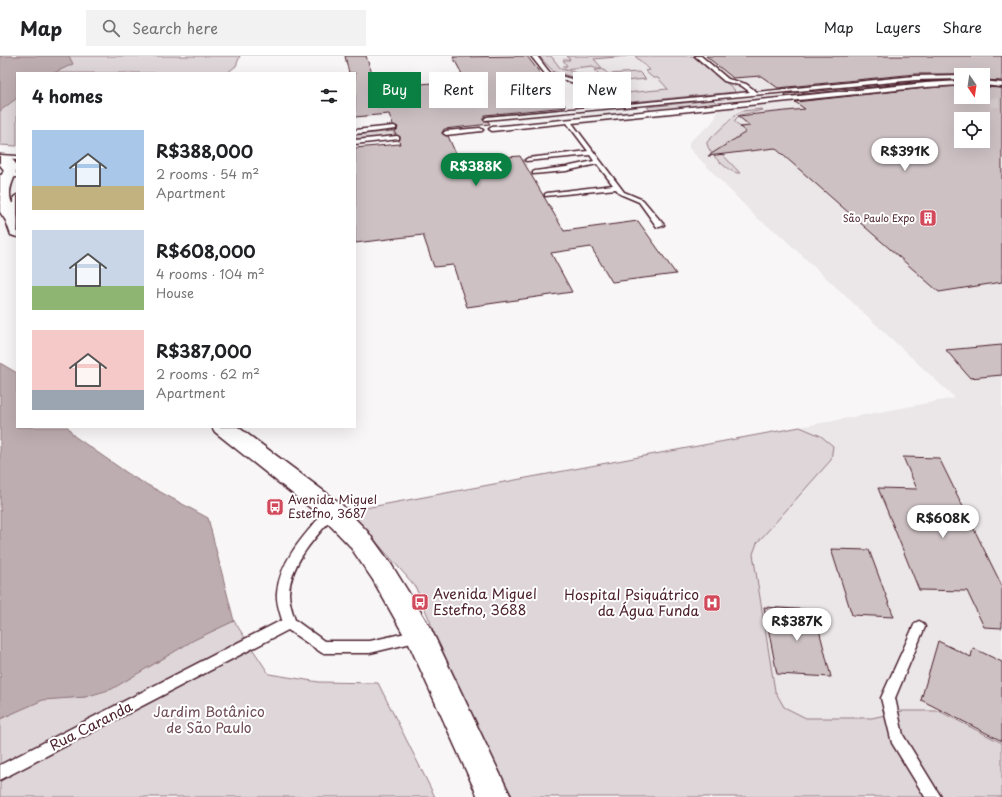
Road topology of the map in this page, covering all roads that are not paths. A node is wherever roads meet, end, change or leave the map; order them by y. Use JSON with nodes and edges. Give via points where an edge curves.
{"nodes":[{"id":1,"x":534,"y":56,"type":"edge"},
{"id":2,"x":698,"y":56,"type":"edge"},
{"id":3,"x":954,"y":77,"type":"edge"},
{"id":4,"x":573,"y":81,"type":"edge"},
{"id":5,"x":954,"y":84,"type":"edge"},
{"id":6,"x":990,"y":84,"type":"edge"},
{"id":7,"x":1002,"y":85,"type":"edge"},
{"id":8,"x":754,"y":94,"type":"junction"},
{"id":9,"x":722,"y":97,"type":"junction"},
{"id":10,"x":732,"y":105,"type":"junction"},
{"id":11,"x":631,"y":106,"type":"edge"},
{"id":12,"x":631,"y":107,"type":"edge"},
{"id":13,"x":608,"y":108,"type":"edge"},
{"id":14,"x":637,"y":114,"type":"junction"},
{"id":15,"x":487,"y":119,"type":"dead end"},
{"id":16,"x":568,"y":121,"type":"junction"},
{"id":17,"x":394,"y":128,"type":"dead end"},
{"id":18,"x":492,"y":129,"type":"dead end"},
{"id":19,"x":480,"y":130,"type":"dead end"},
{"id":20,"x":356,"y":132,"type":"edge"},
{"id":21,"x":446,"y":133,"type":"dead end"},
{"id":22,"x":397,"y":138,"type":"dead end"},
{"id":23,"x":356,"y":142,"type":"edge"},
{"id":24,"x":591,"y":153,"type":"junction"},
{"id":25,"x":528,"y":160,"type":"dead end"},
{"id":26,"x":598,"y":162,"type":"junction"},
{"id":27,"x":6,"y":167,"type":"edge"},
{"id":28,"x":535,"y":173,"type":"dead end"},
{"id":29,"x":618,"y":189,"type":"junction"},
{"id":30,"x":547,"y":194,"type":"dead end"},
{"id":31,"x":16,"y":200,"type":"edge"},
{"id":32,"x":660,"y":225,"type":"dead end"},
{"id":33,"x":12,"y":226,"type":"edge"},
{"id":34,"x":225,"y":428,"type":"edge"},
{"id":35,"x":332,"y":511,"type":"junction"},
{"id":36,"x":289,"y":623,"type":"junction"},
{"id":37,"x":919,"y":627,"type":"dead end"},
{"id":38,"x":420,"y":636,"type":"junction"},
{"id":39,"x":0,"y":773,"type":"edge"},
{"id":40,"x":495,"y":797,"type":"edge"},
{"id":41,"x":934,"y":797,"type":"edge"}],
"edges":[{"from":1,"to":4,"type":"lane","via":[[548,74]]},
{"from":2,"to":8,"type":"lane","via":[[726,80],[744,85]]},
{"from":3,"to":8,"type":"lane","via":[[915,78]]},
{"from":5,"to":10,"type":"lane"},
{"from":6,"to":7,"type":"lane"},
{"from":8,"to":9,"type":"lane"},
{"from":9,"to":10,"type":"lane"},
{"from":9,"to":11,"type":"lane"},
{"from":10,"to":14,"type":"lane"},
{"from":12,"to":14,"type":"lane"},
{"from":13,"to":15,"type":"lane"},
{"from":14,"to":16,"type":"lane"},
{"from":16,"to":18,"type":"lane"},
{"from":16,"to":24,"type":"lane"},
{"from":17,"to":20,"type":"lane"},
{"from":19,"to":21,"type":"lane"},
{"from":22,"to":23,"type":"lane"},
{"from":24,"to":25,"type":"lane"},
{"from":24,"to":26,"type":"lane"},
{"from":26,"to":28,"type":"lane"},
{"from":26,"to":29,"type":"lane"},
{"from":27,"to":33,"type":"main road","via":[[2,200]]},
{"from":29,"to":30,"type":"lane"},
{"from":29,"to":32,"type":"lane","via":[[624,195],[641,202]]},
{"from":31,"to":33,"type":"lane"},
{"from":34,"to":35,"type":"main road"},
{"from":35,"to":36,"type":"lane","via":[[304,542],[290,567],[283,594]]},
{"from":35,"to":38,"type":"main road","via":[[358,538],[382,572]]},
{"from":36,"to":38,"type":"lane","via":[[322,647],[370,647]]},
{"from":36,"to":39,"type":"lane","name":"Rua Caranda"},
{"from":37,"to":41,"type":"lane","via":[[888,698],[897,738]]},
{"from":38,"to":40,"type":"main road"}]}
